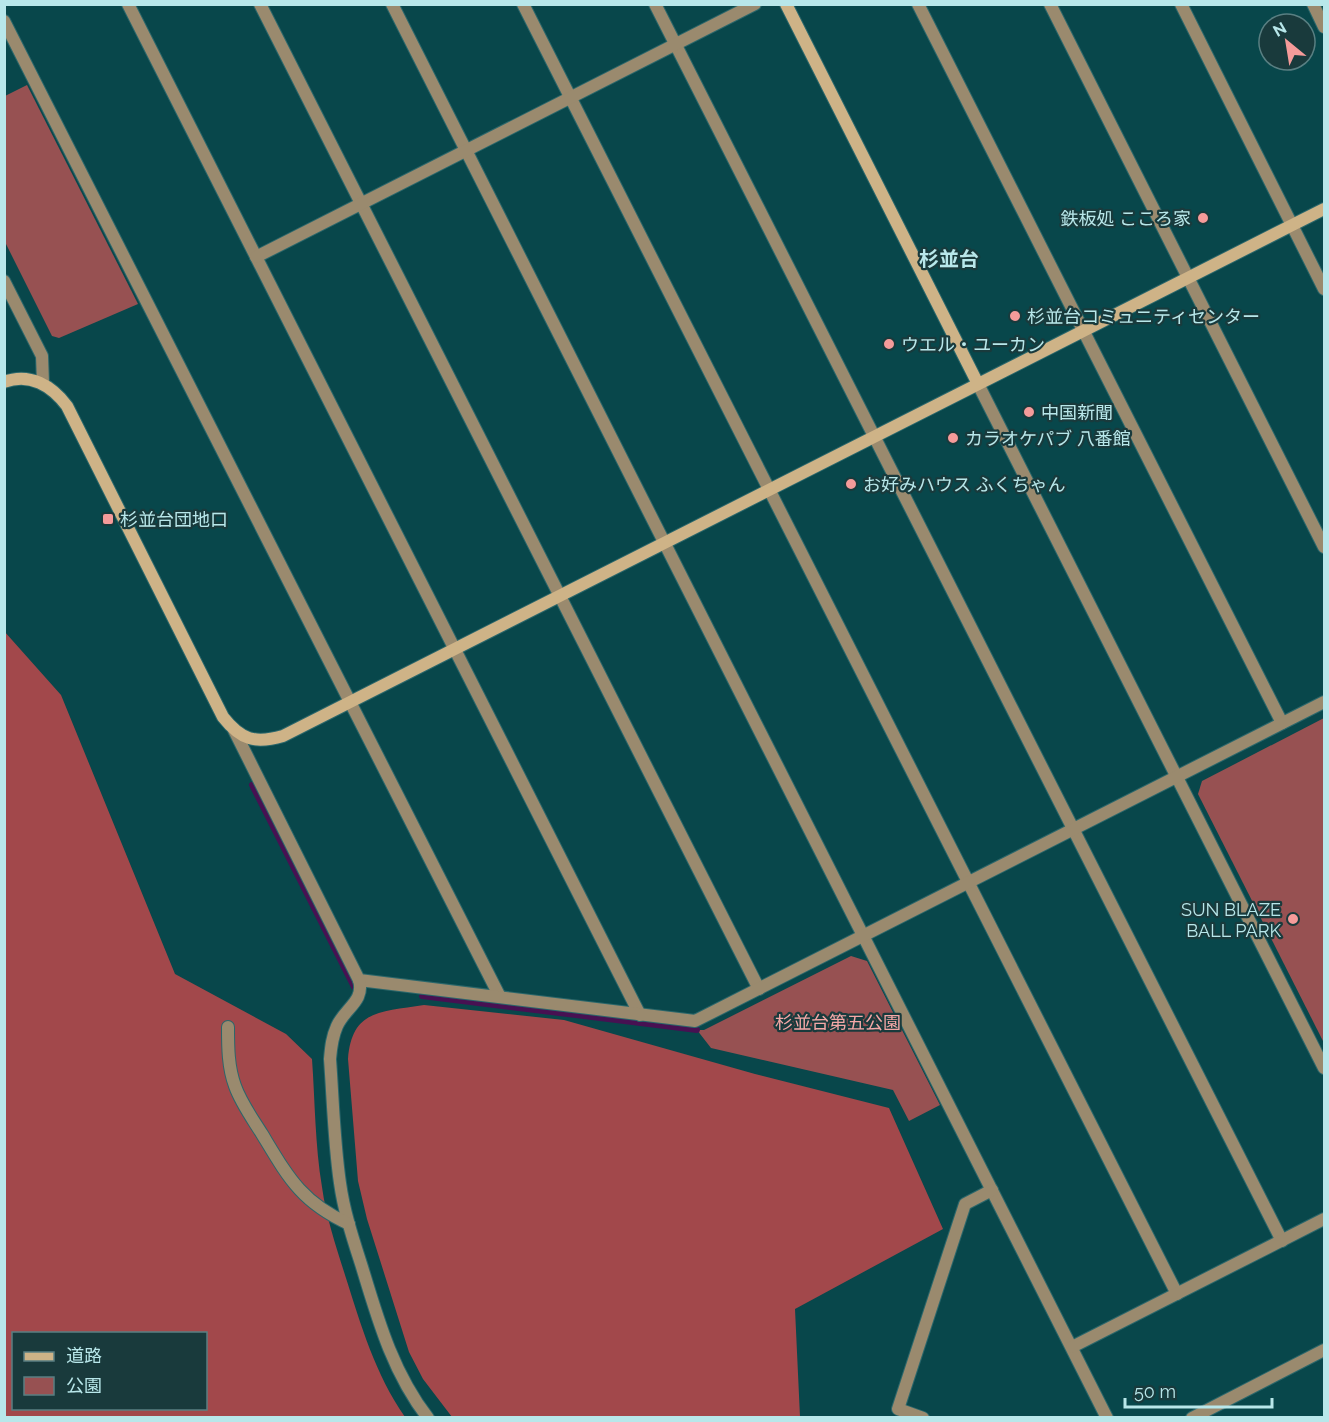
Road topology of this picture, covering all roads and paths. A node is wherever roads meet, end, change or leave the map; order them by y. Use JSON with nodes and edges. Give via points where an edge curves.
{"nodes":[{"id":1,"x":128,"y":4,"type":"edge"},
{"id":2,"x":260,"y":4,"type":"edge"},
{"id":3,"x":392,"y":4,"type":"edge"},
{"id":4,"x":523,"y":4,"type":"edge"},
{"id":5,"x":655,"y":4,"type":"edge"},
{"id":6,"x":755,"y":4,"type":"edge"},
{"id":7,"x":786,"y":4,"type":"edge"},
{"id":8,"x":918,"y":4,"type":"edge"},
{"id":9,"x":1050,"y":4,"type":"edge"},
{"id":10,"x":1181,"y":4,"type":"edge"},
{"id":11,"x":1313,"y":4,"type":"edge"},
{"id":12,"x":4,"y":21,"type":"edge"},
{"id":13,"x":1324,"y":27,"type":"edge"},
{"id":14,"x":675,"y":45,"type":"junction"},
{"id":15,"x":570,"y":98,"type":"junction"},
{"id":16,"x":466,"y":150,"type":"junction"},
{"id":17,"x":361,"y":204,"type":"junction"},
{"id":18,"x":1324,"y":209,"type":"edge"},
{"id":19,"x":1292,"y":225,"type":"junction"},
{"id":20,"x":256,"y":257,"type":"junction"},
{"id":21,"x":1188,"y":278,"type":"junction"},
{"id":22,"x":4,"y":281,"type":"edge"},
{"id":23,"x":1324,"y":289,"type":"edge"},
{"id":24,"x":1084,"y":331,"type":"junction"},
{"id":25,"x":4,"y":382,"type":"edge"},
{"id":26,"x":43,"y":383,"type":"junction"},
{"id":27,"x":978,"y":384,"type":"junction"},
{"id":28,"x":874,"y":437,"type":"junction"},
{"id":29,"x":769,"y":490,"type":"junction"},
{"id":30,"x":665,"y":543,"type":"junction"},
{"id":31,"x":1324,"y":547,"type":"edge"},
{"id":32,"x":560,"y":596,"type":"junction"},
{"id":33,"x":455,"y":649,"type":"junction"},
{"id":34,"x":350,"y":702,"type":"junction"},
{"id":35,"x":1324,"y":702,"type":"edge"},
{"id":36,"x":1282,"y":723,"type":"junction"},
{"id":37,"x":234,"y":730,"type":"junction"},
{"id":38,"x":1176,"y":777,"type":"junction"},
{"id":39,"x":1072,"y":830,"type":"junction"},
{"id":40,"x":968,"y":883,"type":"junction"},
{"id":41,"x":864,"y":936,"type":"junction"},
{"id":42,"x":359,"y":980,"type":"junction"},
{"id":43,"x":759,"y":989,"type":"junction"},
{"id":44,"x":500,"y":997,"type":"junction"},
{"id":45,"x":640,"y":1015,"type":"junction"},
{"id":46,"x":228,"y":1027,"type":"dead end"},
{"id":47,"x":1324,"y":1068,"type":"edge"},
{"id":48,"x":992,"y":1190,"type":"junction"},
{"id":49,"x":1324,"y":1219,"type":"edge"},
{"id":50,"x":349,"y":1224,"type":"junction"},
{"id":51,"x":1282,"y":1241,"type":"junction"},
{"id":52,"x":1177,"y":1294,"type":"junction"},
{"id":53,"x":1072,"y":1347,"type":"junction"},
{"id":54,"x":1324,"y":1350,"type":"edge"},
{"id":55,"x":428,"y":1418,"type":"edge"},
{"id":56,"x":923,"y":1418,"type":"edge"},
{"id":57,"x":1107,"y":1418,"type":"edge"},
{"id":58,"x":1192,"y":1418,"type":"edge"}],
"edges":[{"from":1,"to":20,"type":"street"},
{"from":2,"to":17,"type":"street"},
{"from":3,"to":16,"type":"street"},
{"from":4,"to":15,"type":"street"},
{"from":5,"to":14,"type":"street"},
{"from":6,"to":14,"type":"street"},
{"from":7,"to":27,"type":"street"},
{"from":8,"to":24,"type":"street"},
{"from":9,"to":21,"type":"street"},
{"from":10,"to":19,"type":"street"},
{"from":11,"to":13,"type":"street"},
{"from":12,"to":34,"type":"street"},
{"from":14,"to":15,"type":"street"},
{"from":14,"to":28,"type":"street"},
{"from":15,"to":16,"type":"street"},
{"from":15,"to":29,"type":"street"},
{"from":16,"to":17,"type":"street"},
{"from":16,"to":30,"type":"street"},
{"from":17,"to":20,"type":"street"},
{"from":17,"to":32,"type":"street"},
{"from":18,"to":19,"type":"street"},
{"from":19,"to":21,"type":"street"},
{"from":19,"to":23,"type":"street"},
{"from":20,"to":33,"type":"street"},
{"from":21,"to":24,"type":"street"},
{"from":21,"to":31,"type":"street"},
{"from":22,"to":26,"type":"street","via":[[42,356]]},
{"from":24,"to":27,"type":"street"},
{"from":24,"to":36,"type":"street"},
{"from":25,"to":26,"type":"street","via":[[27,378]]},
{"from":26,"to":37,"type":"street","via":[[67,406],[223,717]]},
{"from":27,"to":28,"type":"street"},
{"from":27,"to":38,"type":"street"},
{"from":28,"to":29,"type":"street"},
{"from":28,"to":39,"type":"street"},
{"from":29,"to":30,"type":"street"},
{"from":29,"to":40,"type":"street"},
{"from":30,"to":32,"type":"street"},
{"from":30,"to":41,"type":"street"},
{"from":32,"to":33,"type":"street"},
{"from":32,"to":43,"type":"street"},
{"from":33,"to":34,"type":"street"},
{"from":33,"to":45,"type":"street"},
{"from":34,"to":37,"type":"street","via":[[266,741],[249,739]]},
{"from":34,"to":44,"type":"street"},
{"from":35,"to":36,"type":"street"},
{"from":36,"to":38,"type":"street"},
{"from":37,"to":42,"type":"street"},
{"from":38,"to":39,"type":"street"},
{"from":38,"to":47,"type":"street"},
{"from":39,"to":40,"type":"street"},
{"from":39,"to":51,"type":"street"},
{"from":40,"to":41,"type":"street"},
{"from":40,"to":52,"type":"street"},
{"from":41,"to":43,"type":"street"},
{"from":41,"to":48,"type":"street"},
{"from":42,"to":44,"type":"street"},
{"from":42,"to":50,"type":"street","via":[[360,996],[338,1023],[331,1040],[330,1059],[340,1184]]},
{"from":43,"to":45,"type":"street","via":[[695,1021]]},
{"from":44,"to":45,"type":"street"},
{"from":46,"to":50,"type":"street","via":[[235,1086],[288,1177],[312,1203]]},
{"from":48,"to":53,"type":"street"},
{"from":48,"to":56,"type":"street","via":[[965,1204],[898,1409]]},
{"from":49,"to":51,"type":"street"},
{"from":50,"to":55,"type":"street","via":[[393,1359]]},
{"from":51,"to":52,"type":"street"},
{"from":52,"to":53,"type":"street"},
{"from":53,"to":57,"type":"street"},
{"from":54,"to":58,"type":"street"}]}
